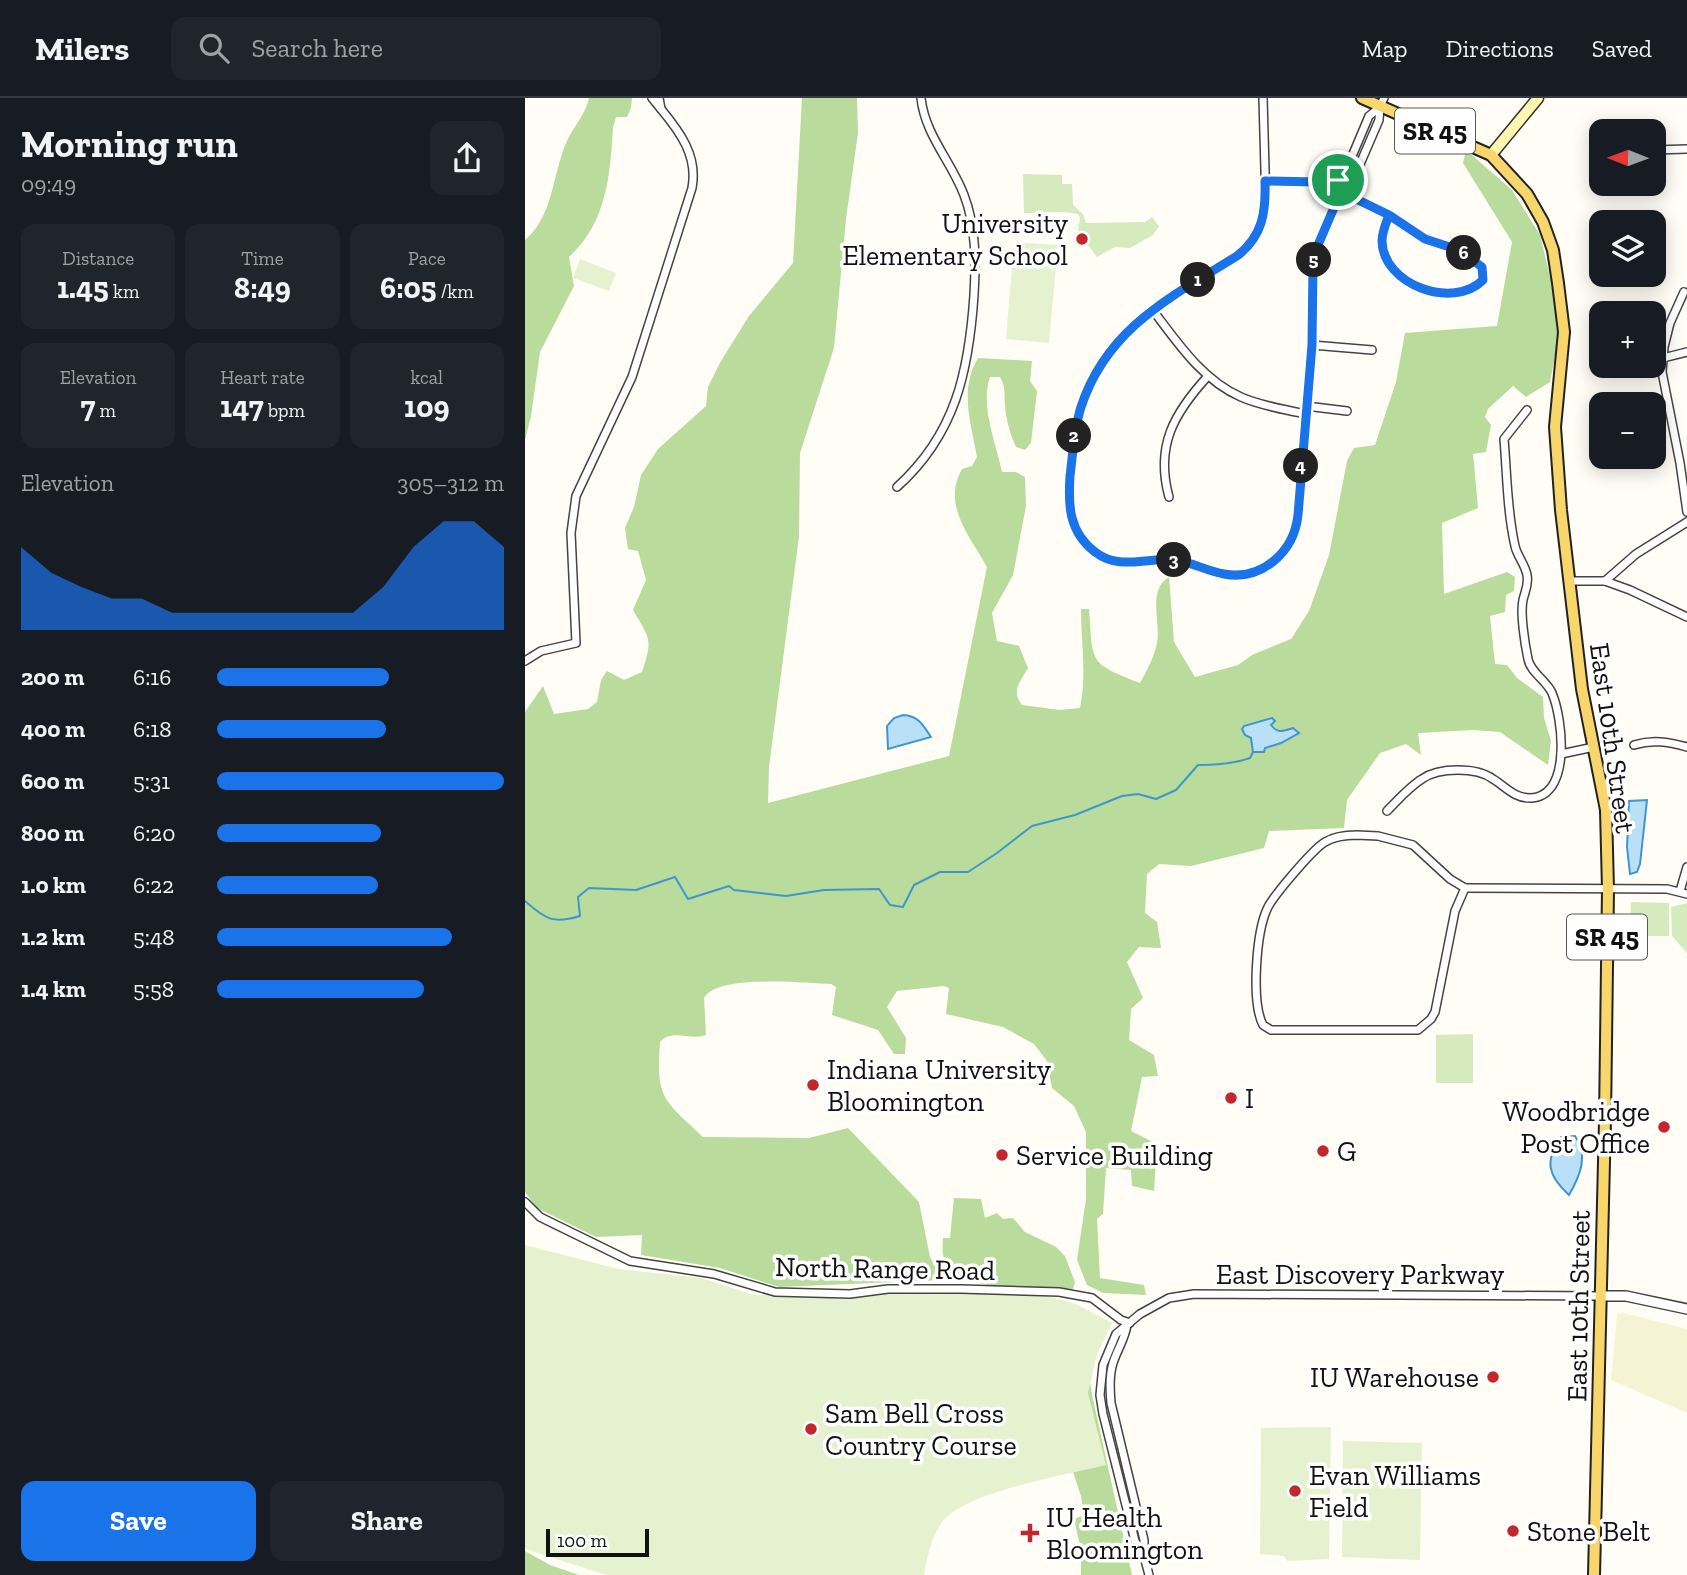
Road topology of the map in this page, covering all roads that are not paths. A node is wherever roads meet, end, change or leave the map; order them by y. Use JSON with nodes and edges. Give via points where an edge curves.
{"nodes":[{"id":1,"x":652,"y":98,"type":"edge"},
{"id":2,"x":659,"y":98,"type":"edge"},
{"id":3,"x":921,"y":98,"type":"edge"},
{"id":4,"x":1263,"y":98,"type":"edge"},
{"id":5,"x":1362,"y":98,"type":"edge"},
{"id":6,"x":1538,"y":98,"type":"edge"},
{"id":7,"x":1382,"y":102,"type":"edge"},
{"id":8,"x":661,"y":108,"type":"junction"},
{"id":9,"x":1687,"y":149,"type":"edge"},
{"id":10,"x":1666,"y":150,"type":"edge"},
{"id":11,"x":1491,"y":155,"type":"junction"},
{"id":12,"x":1342,"y":180,"type":"junction"},
{"id":13,"x":1265,"y":181,"type":"junction"},
{"id":14,"x":1351,"y":184,"type":"junction"},
{"id":15,"x":1330,"y":187,"type":"junction"},
{"id":16,"x":1352,"y":197,"type":"junction"},
{"id":17,"x":1336,"y":203,"type":"junction"},
{"id":18,"x":1389,"y":215,"type":"junction"},
{"id":19,"x":1684,"y":292,"type":"dead end"},
{"id":20,"x":1152,"y":309,"type":"junction"},
{"id":21,"x":1666,"y":343,"type":"edge"},
{"id":22,"x":1312,"y":345,"type":"junction"},
{"id":23,"x":1372,"y":350,"type":"dead end"},
{"id":24,"x":1687,"y":352,"type":"edge"},
{"id":25,"x":1666,"y":357,"type":"edge"},
{"id":26,"x":1208,"y":376,"type":"junction"},
{"id":27,"x":1663,"y":378,"type":"edge"},
{"id":28,"x":1305,"y":410,"type":"junction"},
{"id":29,"x":1527,"y":410,"type":"dead end"},
{"id":30,"x":1347,"y":411,"type":"dead end"},
{"id":31,"x":897,"y":487,"type":"dead end"},
{"id":32,"x":1169,"y":498,"type":"dead end"},
{"id":33,"x":1687,"y":512,"type":"edge"},
{"id":34,"x":1687,"y":522,"type":"edge"},
{"id":35,"x":1569,"y":581,"type":"junction"},
{"id":36,"x":1605,"y":581,"type":"junction"},
{"id":37,"x":1687,"y":617,"type":"edge"},
{"id":38,"x":525,"y":661,"type":"edge"},
{"id":39,"x":1634,"y":745,"type":"dead end"},
{"id":40,"x":1594,"y":747,"type":"junction"},
{"id":41,"x":1687,"y":747,"type":"edge"},
{"id":42,"x":1561,"y":754,"type":"junction"},
{"id":43,"x":1387,"y":811,"type":"dead end"},
{"id":44,"x":1687,"y":867,"type":"edge"},
{"id":45,"x":1465,"y":888,"type":"junction"},
{"id":46,"x":1608,"y":889,"type":"junction"},
{"id":47,"x":1684,"y":892,"type":"edge"},
{"id":48,"x":525,"y":1202,"type":"edge"},
{"id":49,"x":1601,"y":1296,"type":"junction"},
{"id":50,"x":1687,"y":1309,"type":"edge"},
{"id":51,"x":1128,"y":1324,"type":"junction"},
{"id":52,"x":1149,"y":1575,"type":"edge"},
{"id":53,"x":1594,"y":1575,"type":"edge"}],
"edges":[{"from":1,"to":8,"type":"street"},
{"from":2,"to":8,"type":"street"},
{"from":3,"to":31,"type":"street","via":[[930,130],[964,194],[971,218],[974,298],[967,367],[952,410],[931,448]]},
{"from":4,"to":13,"type":"street"},
{"from":5,"to":7,"type":"main road","name":"East 10th Street","number":"SR 45"},
{"from":6,"to":11,"type":"main road"},
{"from":7,"to":11,"type":"main road","name":"East 10th Street","number":"SR 45"},
{"from":7,"to":12,"type":"street","via":[[1369,116]]},
{"from":7,"to":14,"type":"street","via":[[1379,120]]},
{"from":8,"to":38,"type":"street","via":[[692,158],[692,188],[632,377],[576,496],[571,533],[576,643],[550,648]]},
{"from":9,"to":10,"type":"street"},
{"from":11,"to":35,"type":"main road","name":"East 10th Street","number":"SR 45","via":[[1527,194],[1553,250],[1564,332],[1555,428]]},
{"from":12,"to":14,"type":"street"},
{"from":12,"to":15,"type":"street"},
{"from":13,"to":15,"type":"street","via":[[1317,182]]},
{"from":13,"to":20,"type":"street","via":[[1264,216],[1250,245]]},
{"from":14,"to":16,"type":"street"},
{"from":15,"to":17,"type":"street"},
{"from":16,"to":17,"type":"street"},
{"from":16,"to":18,"type":"street"},
{"from":17,"to":22,"type":"street","via":[[1315,258]]},
{"from":18,"to":18,"type":"street","via":[[1425,239],[1473,258],[1483,269],[1483,280],[1448,293],[1426,290],[1401,277],[1383,248]]},
{"from":19,"to":21,"type":"street"},
{"from":20,"to":26,"type":"street"},
{"from":20,"to":28,"type":"street","via":[[1105,357],[1077,422],[1070,512],[1079,536],[1098,554],[1128,564],[1177,560],[1234,575],[1272,563],[1287,547],[1297,524]]},
{"from":22,"to":23,"type":"street"},
{"from":22,"to":28,"type":"street"},
{"from":24,"to":25,"type":"street"},
{"from":26,"to":28,"type":"street","via":[[1243,398]]},
{"from":26,"to":32,"type":"street","via":[[1184,403],[1168,435],[1164,467]]},
{"from":27,"to":33,"type":"street"},
{"from":28,"to":30,"type":"street"},
{"from":29,"to":42,"type":"street","via":[[1504,439],[1506,464],[1515,549],[1528,577],[1522,602],[1528,663],[1551,689],[1557,705]]},
{"from":34,"to":36,"type":"street","via":[[1647,546]]},
{"from":35,"to":36,"type":"street"},
{"from":35,"to":40,"type":"main road","name":"East 10th Street","number":"SR 45"},
{"from":36,"to":37,"type":"street"},
{"from":39,"to":41,"type":"street","via":[[1663,740]]},
{"from":40,"to":42,"type":"street"},
{"from":40,"to":46,"type":"main road","name":"East 10th Street","number":"SR 45","via":[[1606,810]]},
{"from":42,"to":43,"type":"street","via":[[1554,786],[1542,796],[1513,795],[1480,771],[1434,773],[1422,778]]},
{"from":44,"to":47,"type":"street"},
{"from":45,"to":45,"type":"street","via":[[1413,845],[1357,835],[1326,841],[1269,905],[1264,918],[1258,944],[1257,1008],[1263,1025],[1271,1030],[1418,1030],[1435,1012],[1455,911]]},
{"from":45,"to":46,"type":"street"},
{"from":46,"to":47,"type":"street"},
{"from":46,"to":49,"type":"main road","name":"East 10th Street","number":"SR 45"},
{"from":48,"to":51,"type":"street","name":"North Range Road","via":[[540,1217],[630,1261],[714,1273],[775,1292],[1059,1292],[1092,1298]]},
{"from":49,"to":50,"type":"street","via":[[1626,1296]]},
{"from":49,"to":51,"type":"street","name":"East Discovery Parkway","via":[[1194,1294],[1153,1305]]},
{"from":49,"to":53,"type":"main road","name":"East 10th Street","number":"SR 45"},
{"from":51,"to":52,"type":"street","via":[[1112,1364],[1111,1404]]}]}
